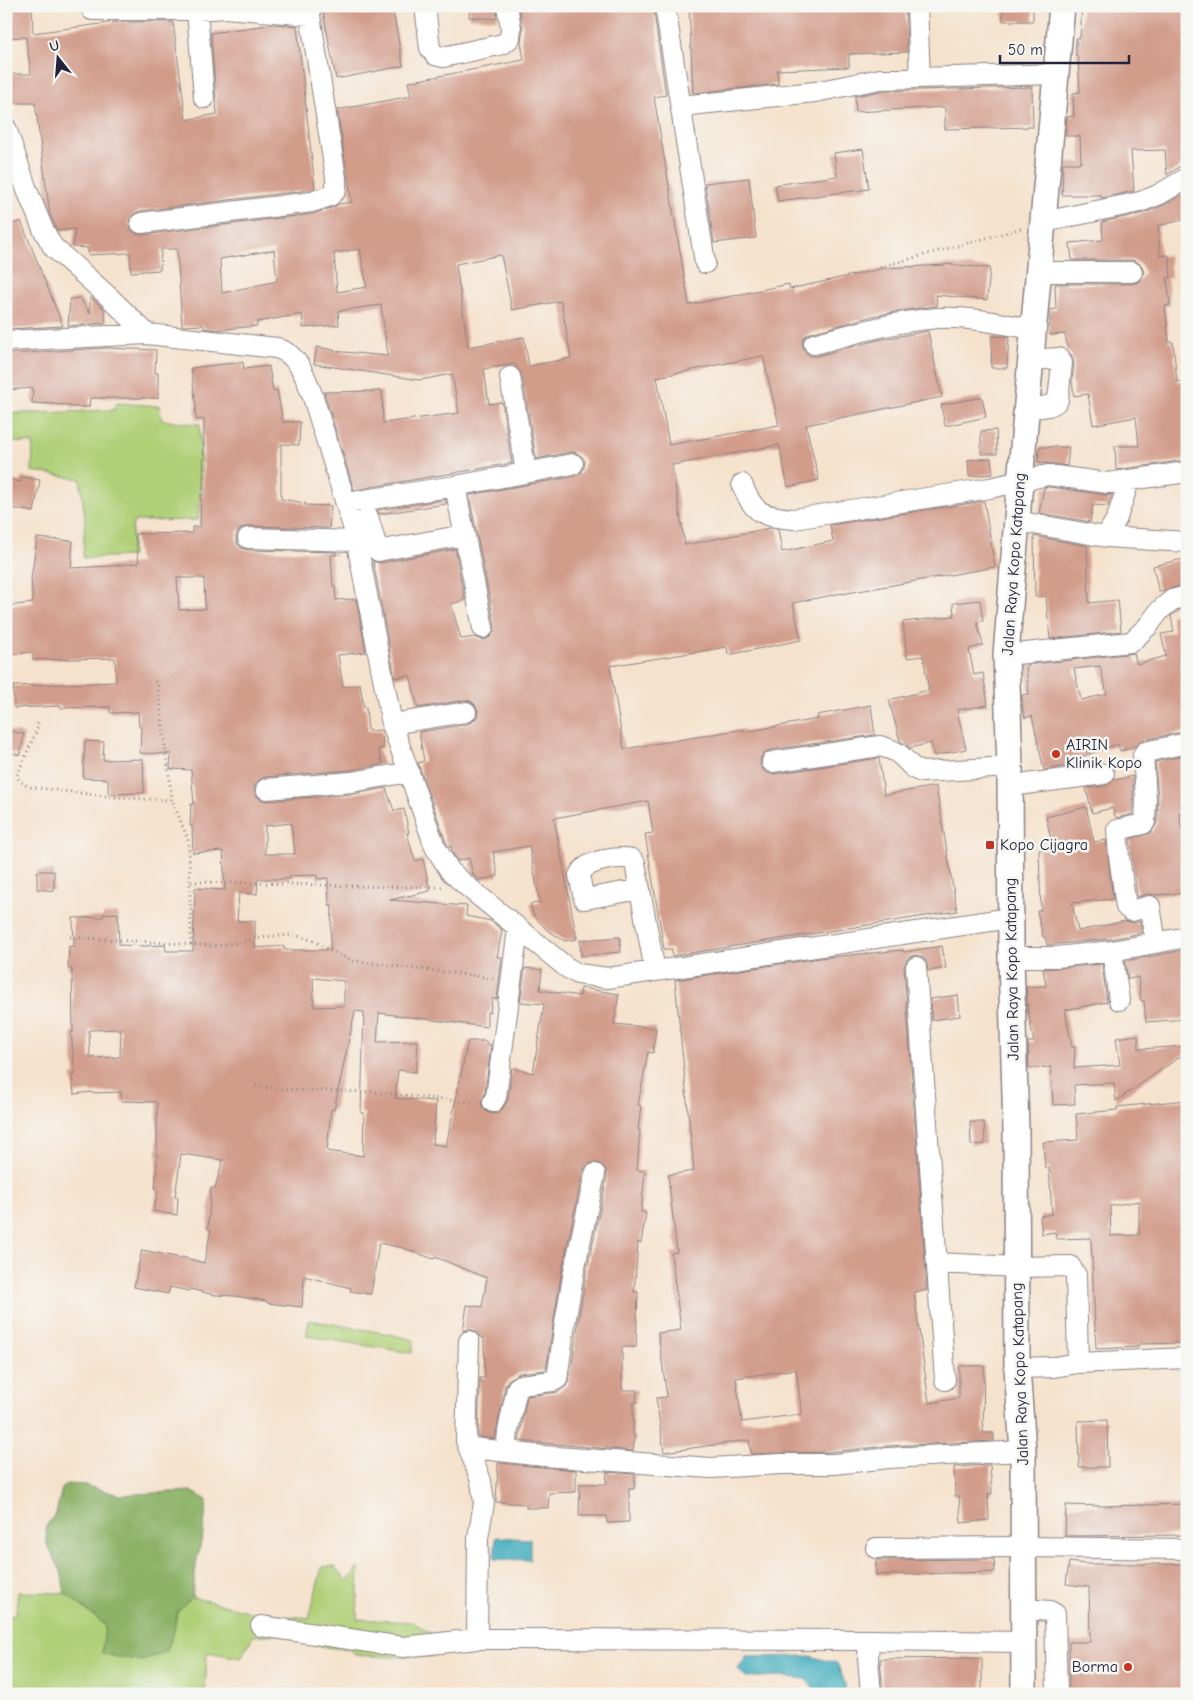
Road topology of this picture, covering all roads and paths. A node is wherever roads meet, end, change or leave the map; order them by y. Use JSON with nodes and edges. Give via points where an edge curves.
{"nodes":[{"id":1,"x":425,"y":6,"type":"edge"},
{"id":2,"x":507,"y":6,"type":"edge"},
{"id":3,"x":665,"y":6,"type":"edge"},
{"id":4,"x":917,"y":6,"type":"edge"},
{"id":5,"x":1062,"y":6,"type":"edge"},
{"id":6,"x":225,"y":7,"type":"edge"},
{"id":7,"x":92,"y":10,"type":"dead end"},
{"id":8,"x":197,"y":10,"type":"junction"},
{"id":9,"x":1056,"y":74,"type":"junction"},
{"id":10,"x":920,"y":78,"type":"junction"},
{"id":11,"x":204,"y":98,"type":"dead end"},
{"id":12,"x":681,"y":106,"type":"junction"},
{"id":13,"x":6,"y":128,"type":"edge"},
{"id":14,"x":9,"y":148,"type":"edge"},
{"id":15,"x":1187,"y":178,"type":"edge"},
{"id":16,"x":1042,"y":222,"type":"junction"},
{"id":17,"x":141,"y":223,"type":"dead end"},
{"id":18,"x":705,"y":262,"type":"dead end"},
{"id":19,"x":880,"y":267,"type":"dead end"},
{"id":20,"x":1039,"y":272,"type":"junction"},
{"id":21,"x":1132,"y":272,"type":"dead end"},
{"id":22,"x":1033,"y":329,"type":"junction"},
{"id":23,"x":147,"y":334,"type":"junction"},
{"id":24,"x":6,"y":341,"type":"edge"},
{"id":25,"x":814,"y":344,"type":"dead end"},
{"id":26,"x":510,"y":377,"type":"dead end"},
{"id":27,"x":573,"y":464,"type":"dead end"},
{"id":28,"x":526,"y":472,"type":"junction"},
{"id":29,"x":1187,"y":472,"type":"edge"},
{"id":30,"x":1129,"y":481,"type":"junction"},
{"id":31,"x":1020,"y":482,"type":"junction"},
{"id":32,"x":742,"y":484,"type":"dead end"},
{"id":33,"x":455,"y":486,"type":"junction"},
{"id":34,"x":346,"y":503,"type":"junction"},
{"id":35,"x":368,"y":517,"type":"dead end"},
{"id":36,"x":1017,"y":521,"type":"junction"},
{"id":37,"x":464,"y":535,"type":"junction"},
{"id":38,"x":1106,"y":537,"type":"junction"},
{"id":39,"x":248,"y":538,"type":"dead end"},
{"id":40,"x":356,"y":541,"type":"junction"},
{"id":41,"x":1187,"y":542,"type":"edge"},
{"id":42,"x":1187,"y":596,"type":"edge"},
{"id":43,"x":483,"y":628,"type":"dead end"},
{"id":44,"x":1006,"y":656,"type":"junction"},
{"id":45,"x":155,"y":682,"type":"dead end"},
{"id":46,"x":466,"y":712,"type":"dead end"},
{"id":47,"x":38,"y":723,"type":"dead end"},
{"id":48,"x":392,"y":724,"type":"junction"},
{"id":49,"x":1187,"y":743,"type":"edge"},
{"id":50,"x":772,"y":762,"type":"dead end"},
{"id":51,"x":409,"y":772,"type":"junction"},
{"id":52,"x":1104,"y":774,"type":"dead end"},
{"id":53,"x":1010,"y":776,"type":"junction"},
{"id":54,"x":266,"y":789,"type":"dead end"},
{"id":55,"x":172,"y":800,"type":"junction"},
{"id":56,"x":191,"y":882,"type":"junction"},
{"id":57,"x":468,"y":887,"type":"junction"},
{"id":58,"x":640,"y":890,"type":"dead end"},
{"id":59,"x":1010,"y":918,"type":"junction"},
{"id":60,"x":518,"y":929,"type":"junction"},
{"id":61,"x":70,"y":937,"type":"dead end"},
{"id":62,"x":1187,"y":937,"type":"edge"},
{"id":63,"x":1156,"y":943,"type":"junction"},
{"id":64,"x":191,"y":944,"type":"junction"},
{"id":65,"x":1112,"y":951,"type":"junction"},
{"id":66,"x":1011,"y":957,"type":"junction"},
{"id":67,"x":916,"y":967,"type":"dead end"},
{"id":68,"x":655,"y":971,"type":"junction"},
{"id":69,"x":512,"y":980,"type":"junction"},
{"id":70,"x":1119,"y":1000,"type":"dead end"},
{"id":71,"x":256,"y":1086,"type":"dead end"},
{"id":72,"x":493,"y":1102,"type":"joint"},
{"id":73,"x":595,"y":1174,"type":"dead end"},
{"id":74,"x":937,"y":1263,"type":"junction"},
{"id":75,"x":1017,"y":1267,"type":"junction"},
{"id":76,"x":469,"y":1341,"type":"dead end"},
{"id":77,"x":1187,"y":1358,"type":"edge"},
{"id":78,"x":1078,"y":1363,"type":"junction"},
{"id":79,"x":1018,"y":1368,"type":"junction"},
{"id":80,"x":945,"y":1380,"type":"dead end"},
{"id":81,"x":468,"y":1446,"type":"junction"},
{"id":82,"x":1023,"y":1451,"type":"junction"},
{"id":83,"x":506,"y":1452,"type":"junction"},
{"id":84,"x":1024,"y":1547,"type":"junction"},
{"id":85,"x":876,"y":1548,"type":"dead end"},
{"id":86,"x":1187,"y":1549,"type":"edge"},
{"id":87,"x":1024,"y":1609,"type":"junction"},
{"id":88,"x":261,"y":1626,"type":"dead end"},
{"id":89,"x":477,"y":1639,"type":"junction"},
{"id":90,"x":869,"y":1640,"type":"junction"},
{"id":91,"x":1024,"y":1642,"type":"junction"},
{"id":92,"x":871,"y":1694,"type":"edge"},
{"id":93,"x":1024,"y":1694,"type":"edge"},
{"id":94,"x":1058,"y":1694,"type":"edge"}],
"edges":[{"from":1,"to":2,"type":"street","via":[[430,48],[435,55],[443,57],[503,44],[510,38]]},
{"from":3,"to":12,"type":"street"},
{"from":4,"to":10,"type":"street"},
{"from":5,"to":9,"type":"main road","name":"Jalan Raya Kopo Katapang"},
{"from":6,"to":8,"type":"street"},
{"from":6,"to":17,"type":"street","via":[[310,15],[336,190],[330,196],[312,202]]},
{"from":7,"to":8,"type":"street"},
{"from":8,"to":11,"type":"street"},
{"from":9,"to":10,"type":"street"},
{"from":9,"to":16,"type":"main road","name":"Jalan Raya Kopo Katapang"},
{"from":10,"to":12,"type":"street","via":[[880,79],[815,92]]},
{"from":12,"to":18,"type":"street"},
{"from":13,"to":14,"type":"street"},
{"from":14,"to":23,"type":"street","via":[[53,247]]},
{"from":15,"to":16,"type":"street","via":[[1140,202]]},
{"from":16,"to":19,"type":"path"},
{"from":16,"to":20,"type":"main road","name":"Jalan Raya Kopo Katapang"},
{"from":20,"to":21,"type":"street"},
{"from":20,"to":22,"type":"main road","name":"Jalan Raya Kopo Katapang"},
{"from":22,"to":25,"type":"street","via":[[939,318],[882,326]]},
{"from":22,"to":31,"type":"main road","name":"Jalan Raya Kopo Katapang"},
{"from":23,"to":24,"type":"street"},
{"from":23,"to":34,"type":"street","via":[[278,348],[292,356],[300,365],[310,391]]},
{"from":26,"to":28,"type":"street"},
{"from":27,"to":28,"type":"street"},
{"from":28,"to":33,"type":"street"},
{"from":29,"to":30,"type":"street"},
{"from":30,"to":31,"type":"street","via":[[1108,482],[1048,475]]},
{"from":30,"to":38,"type":"street","via":[[1117,518]]},
{"from":31,"to":32,"type":"street","via":[[794,519],[768,517],[754,508]]},
{"from":31,"to":36,"type":"main road","name":"Jalan Raya Kopo Katapang"},
{"from":33,"to":34,"type":"street"},
{"from":33,"to":37,"type":"street"},
{"from":34,"to":40,"type":"street"},
{"from":35,"to":37,"type":"street","via":[[378,551]]},
{"from":36,"to":38,"type":"street"},
{"from":36,"to":44,"type":"main road","name":"Jalan Raya Kopo Katapang"},
{"from":37,"to":43,"type":"street"},
{"from":38,"to":41,"type":"street"},
{"from":39,"to":40,"type":"street"},
{"from":40,"to":48,"type":"street"},
{"from":42,"to":44,"type":"street","via":[[1172,600],[1131,642]]},
{"from":44,"to":53,"type":"main road","name":"Jalan Raya Kopo Katapang"},
{"from":45,"to":55,"type":"path"},
{"from":46,"to":48,"type":"street"},
{"from":47,"to":55,"type":"path","via":[[17,775],[23,784],[122,798]]},
{"from":48,"to":51,"type":"street"},
{"from":49,"to":63,"type":"street","via":[[1145,752],[1145,822],[1117,830],[1126,907],[1131,911],[1150,906]]},
{"from":50,"to":53,"type":"street","via":[[880,746],[890,748],[914,770],[922,772]]},
{"from":51,"to":54,"type":"street","via":[[352,782]]},
{"from":51,"to":57,"type":"street","via":[[435,847],[450,871]]},
{"from":52,"to":53,"type":"street"},
{"from":53,"to":59,"type":"main road","name":"Jalan Raya Kopo Katapang"},
{"from":55,"to":56,"type":"path","via":[[189,842]]},
{"from":56,"to":57,"type":"path"},
{"from":56,"to":64,"type":"path"},
{"from":57,"to":60,"type":"street"},
{"from":58,"to":68,"type":"street"},
{"from":59,"to":66,"type":"main road","name":"Jalan Raya Kopo Katapang"},
{"from":59,"to":68,"type":"street"},
{"from":60,"to":68,"type":"street","via":[[578,974],[608,978]]},
{"from":60,"to":69,"type":"street"},
{"from":61,"to":64,"type":"path"},
{"from":62,"to":63,"type":"street"},
{"from":63,"to":65,"type":"street"},
{"from":64,"to":69,"type":"path","via":[[217,946],[294,935],[353,960]]},
{"from":65,"to":66,"type":"street","via":[[1057,957]]},
{"from":65,"to":70,"type":"street"},
{"from":66,"to":75,"type":"main road","name":"Jalan Raya Kopo Katapang"},
{"from":67,"to":74,"type":"street"},
{"from":69,"to":72,"type":"street"},
{"from":71,"to":72,"type":"path"},
{"from":73,"to":83,"type":"street","via":[[564,1322],[557,1378],[517,1388]]},
{"from":74,"to":75,"type":"street"},
{"from":74,"to":80,"type":"street"},
{"from":75,"to":78,"type":"street","via":[[1070,1266],[1074,1269]]},
{"from":75,"to":79,"type":"main road","name":"Jalan Raya Kopo Katapang"},
{"from":76,"to":81,"type":"street"},
{"from":77,"to":78,"type":"street"},
{"from":78,"to":79,"type":"street","via":[[1054,1368]]},
{"from":79,"to":82,"type":"main road","name":"Jalan Raya Kopo Katapang"},
{"from":81,"to":83,"type":"street"},
{"from":81,"to":89,"type":"street","via":[[481,1481],[484,1503],[478,1538]]},
{"from":82,"to":83,"type":"street","via":[[834,1464],[711,1468]]},
{"from":82,"to":84,"type":"main road","name":"Jalan Raya Kopo Katapang"},
{"from":84,"to":85,"type":"street"},
{"from":84,"to":86,"type":"street"},
{"from":84,"to":87,"type":"main road","name":"Jalan Raya Kopo Katapang"},
{"from":87,"to":91,"type":"main road","name":"Jalan Raya Kopo Katapang"},
{"from":87,"to":94,"type":"street","via":[[1055,1614]]},
{"from":88,"to":89,"type":"street","via":[[403,1647]]},
{"from":89,"to":90,"type":"street"},
{"from":90,"to":91,"type":"street"},
{"from":90,"to":92,"type":"street"},
{"from":91,"to":93,"type":"main road","name":"Jalan Raya Kopo Katapang"}]}
